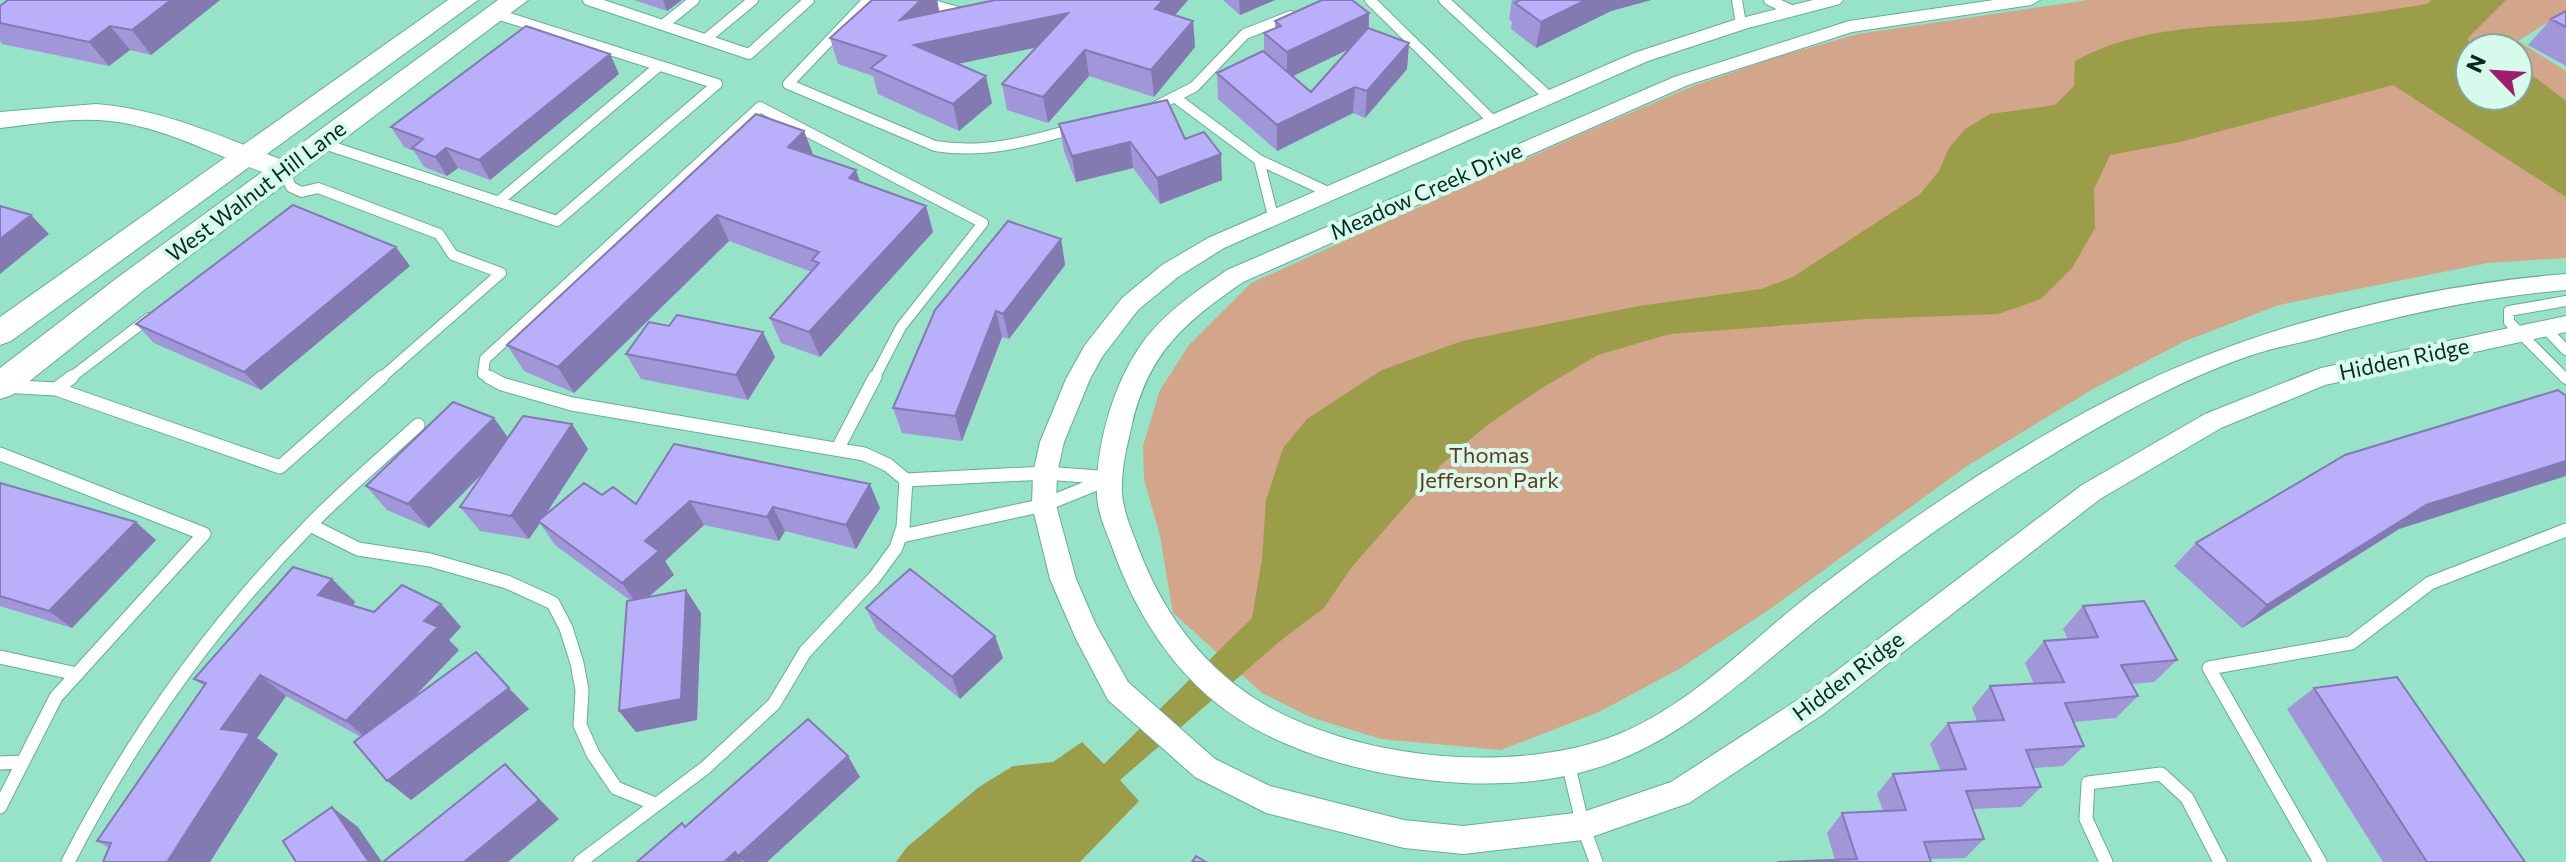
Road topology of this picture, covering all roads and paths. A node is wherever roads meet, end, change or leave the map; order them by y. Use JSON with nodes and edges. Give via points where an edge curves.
{"nodes":[{"id":1,"x":465,"y":0,"type":"edge"},
{"id":2,"x":588,"y":0,"type":"edge"},
{"id":3,"x":694,"y":0,"type":"edge"},
{"id":4,"x":753,"y":0,"type":"edge"},
{"id":5,"x":809,"y":0,"type":"edge"},
{"id":6,"x":868,"y":0,"type":"edge"},
{"id":7,"x":915,"y":0,"type":"edge"},
{"id":8,"x":1370,"y":0,"type":"edge"},
{"id":9,"x":1444,"y":0,"type":"edge"},
{"id":10,"x":1737,"y":0,"type":"edge"},
{"id":11,"x":1769,"y":0,"type":"edge"},
{"id":12,"x":1834,"y":0,"type":"edge"},
{"id":13,"x":2029,"y":0,"type":"edge"},
{"id":14,"x":506,"y":7,"type":"edge"},
{"id":15,"x":1791,"y":10,"type":"junction"},
{"id":16,"x":1299,"y":14,"type":"edge"},
{"id":17,"x":973,"y":16,"type":"edge"},
{"id":18,"x":1741,"y":24,"type":"junction"},
{"id":19,"x":663,"y":25,"type":"junction"},
{"id":20,"x":706,"y":39,"type":"junction"},
{"id":21,"x":659,"y":66,"type":"junction"},
{"id":22,"x":1548,"y":96,"type":"junction"},
{"id":23,"x":1177,"y":99,"type":"junction"},
{"id":24,"x":1135,"y":113,"type":"edge"},
{"id":25,"x":0,"y":120,"type":"edge"},
{"id":26,"x":1493,"y":121,"type":"junction"},
{"id":27,"x":1090,"y":125,"type":"edge"},
{"id":28,"x":321,"y":143,"type":"junction"},
{"id":29,"x":246,"y":156,"type":"junction"},
{"id":30,"x":1259,"y":160,"type":"junction"},
{"id":31,"x":284,"y":170,"type":"junction"},
{"id":32,"x":318,"y":188,"type":"junction"},
{"id":33,"x":1330,"y":193,"type":"junction"},
{"id":34,"x":498,"y":202,"type":"junction"},
{"id":35,"x":293,"y":208,"type":"edge"},
{"id":36,"x":1273,"y":216,"type":"junction"},
{"id":37,"x":2566,"y":282,"type":"edge"},
{"id":38,"x":2566,"y":301,"type":"edge"},
{"id":39,"x":156,"y":313,"type":"edge"},
{"id":40,"x":2544,"y":329,"type":"edge"},
{"id":41,"x":0,"y":333,"type":"edge"},
{"id":42,"x":2566,"y":350,"type":"edge"},
{"id":43,"x":2566,"y":379,"type":"edge"},
{"id":44,"x":0,"y":386,"type":"edge"},
{"id":45,"x":56,"y":389,"type":"junction"},
{"id":46,"x":418,"y":425,"type":"dead end"},
{"id":47,"x":838,"y":448,"type":"junction"},
{"id":48,"x":0,"y":454,"type":"edge"},
{"id":49,"x":1045,"y":473,"type":"junction"},
{"id":50,"x":1112,"y":478,"type":"junction"},
{"id":51,"x":906,"y":480,"type":"junction"},
{"id":52,"x":1044,"y":505,"type":"junction"},
{"id":53,"x":310,"y":525,"type":"junction"},
{"id":54,"x":2566,"y":530,"type":"edge"},
{"id":55,"x":902,"y":536,"type":"junction"},
{"id":56,"x":0,"y":657,"type":"edge"},
{"id":57,"x":77,"y":674,"type":"junction"},
{"id":58,"x":1118,"y":691,"type":"joint"},
{"id":59,"x":23,"y":762,"type":"junction"},
{"id":60,"x":0,"y":763,"type":"edge"},
{"id":61,"x":1568,"y":763,"type":"junction"},
{"id":62,"x":655,"y":804,"type":"junction"},
{"id":63,"x":0,"y":807,"type":"edge"},
{"id":64,"x":1583,"y":826,"type":"junction"},
{"id":65,"x":68,"y":862,"type":"edge"},
{"id":66,"x":580,"y":862,"type":"edge"},
{"id":67,"x":1596,"y":862,"type":"edge"},
{"id":68,"x":2106,"y":862,"type":"edge"},
{"id":69,"x":2220,"y":862,"type":"edge"},
{"id":70,"x":2320,"y":862,"type":"edge"}],
"edges":[{"from":1,"to":29,"type":"main road","name":"West Walnut Hill Lane"},
{"from":2,"to":19,"type":"lane"},
{"from":3,"to":19,"type":"lane"},
{"from":4,"to":20,"type":"lane"},
{"from":5,"to":20,"type":"lane","via":[[749,54]]},
{"from":6,"to":27,"type":"lane","via":[[788,84],[951,150],[1016,144]]},
{"from":7,"to":17,"type":"lane"},
{"from":8,"to":26,"type":"lane"},
{"from":9,"to":22,"type":"lane"},
{"from":10,"to":18,"type":"lane"},
{"from":11,"to":15,"type":"lane"},
{"from":12,"to":15,"type":"street","name":"Meadow Creek Drive"},
{"from":13,"to":50,"type":"street","name":"Meadow Creek Drive","via":[[1849,27],[1681,81],[1235,276],[1190,308],[1151,348],[1128,393],[1113,449]]},
{"from":14,"to":21,"type":"lane"},
{"from":14,"to":28,"type":"main road","name":"West Walnut Hill Lane"},
{"from":15,"to":18,"type":"street","name":"Meadow Creek Drive"},
{"from":16,"to":23,"type":"lane","via":[[1240,37],[1209,75]]},
{"from":18,"to":22,"type":"street","name":"Meadow Creek Drive","via":[[1641,57]]},
{"from":19,"to":20,"type":"lane"},
{"from":21,"to":34,"type":"lane"},
{"from":21,"to":34,"type":"lane","via":[[717,84],[557,221]]},
{"from":22,"to":26,"type":"street","name":"Meadow Creek Drive"},
{"from":23,"to":24,"type":"lane"},
{"from":23,"to":30,"type":"lane"},
{"from":25,"to":29,"type":"street","via":[[111,113]]},
{"from":26,"to":33,"type":"street","name":"Meadow Creek Drive"},
{"from":28,"to":31,"type":"main road","name":"West Walnut Hill Lane"},
{"from":28,"to":34,"type":"lane"},
{"from":29,"to":31,"type":"street"},
{"from":29,"to":41,"type":"main road","name":"West Walnut Hill Lane"},
{"from":30,"to":33,"type":"lane"},
{"from":30,"to":36,"type":"lane"},
{"from":31,"to":32,"type":"lane","via":[[291,187],[302,192]]},
{"from":31,"to":44,"type":"main road","name":"West Walnut Hill Lane"},
{"from":32,"to":35,"type":"lane"},
{"from":32,"to":45,"type":"lane","via":[[439,234],[453,255],[501,273],[280,467]]},
{"from":33,"to":36,"type":"street","name":"Meadow Creek Drive"},
{"from":36,"to":49,"type":"street","name":"Meadow Creek Drive","via":[[1188,259],[1130,304],[1078,379]]},
{"from":37,"to":61,"type":"street","via":[[2498,289],[2377,313],[2239,350],[2117,406],[2011,467],[1834,591],[1675,719],[1606,752]]},
{"from":38,"to":40,"type":"lane","via":[[2509,311],[2509,322]]},
{"from":39,"to":45,"type":"lane"},
{"from":40,"to":42,"type":"lane"},
{"from":40,"to":43,"type":"lane"},
{"from":40,"to":64,"type":"street","name":"Hidden Ridge","via":[[2321,377],[2213,421],[2091,492],[1812,706],[1679,793]]},
{"from":44,"to":45,"type":"lane"},
{"from":46,"to":53,"type":"lane"},
{"from":47,"to":47,"type":"lane","via":[[540,397],[483,374],[485,359],[760,107],[983,223],[901,327]]},
{"from":47,"to":51,"type":"lane","via":[[888,465]]},
{"from":48,"to":57,"type":"lane","via":[[204,534]]},
{"from":49,"to":50,"type":"lane"},
{"from":49,"to":51,"type":"lane"},
{"from":49,"to":52,"type":"street","name":"Meadow Creek Drive"},
{"from":50,"to":52,"type":"lane"},
{"from":50,"to":61,"type":"street","name":"Meadow Creek Drive","via":[[1110,500],[1129,563],[1151,609],[1207,679],[1251,712],[1316,741],[1404,764],[1504,771]]},
{"from":51,"to":55,"type":"lane"},
{"from":52,"to":55,"type":"lane"},
{"from":52,"to":58,"type":"street","name":"Meadow Creek Drive","via":[[1063,579]]},
{"from":53,"to":62,"type":"lane","via":[[358,549],[507,582],[553,603],[577,663],[580,725],[593,754],[616,788]]},
{"from":53,"to":65,"type":"lane","via":[[229,615],[150,719],[95,806]]},
{"from":54,"to":70,"type":"lane","via":[[2430,583],[2351,643],[2209,668]]},
{"from":55,"to":62,"type":"lane","via":[[805,652],[777,701],[711,766]]},
{"from":56,"to":57,"type":"lane"},
{"from":57,"to":59,"type":"lane","via":[[56,697]]},
{"from":58,"to":64,"type":"street","name":"Hidden Ridge","via":[[1205,768],[1266,799],[1404,834],[1463,840]]},
{"from":59,"to":60,"type":"lane"},
{"from":59,"to":63,"type":"lane"},
{"from":61,"to":64,"type":"lane"},
{"from":62,"to":66,"type":"lane"},
{"from":64,"to":67,"type":"lane"},
{"from":68,"to":69,"type":"lane","via":[[2086,819],[2088,783],[2161,774],[2187,798]]}]}
